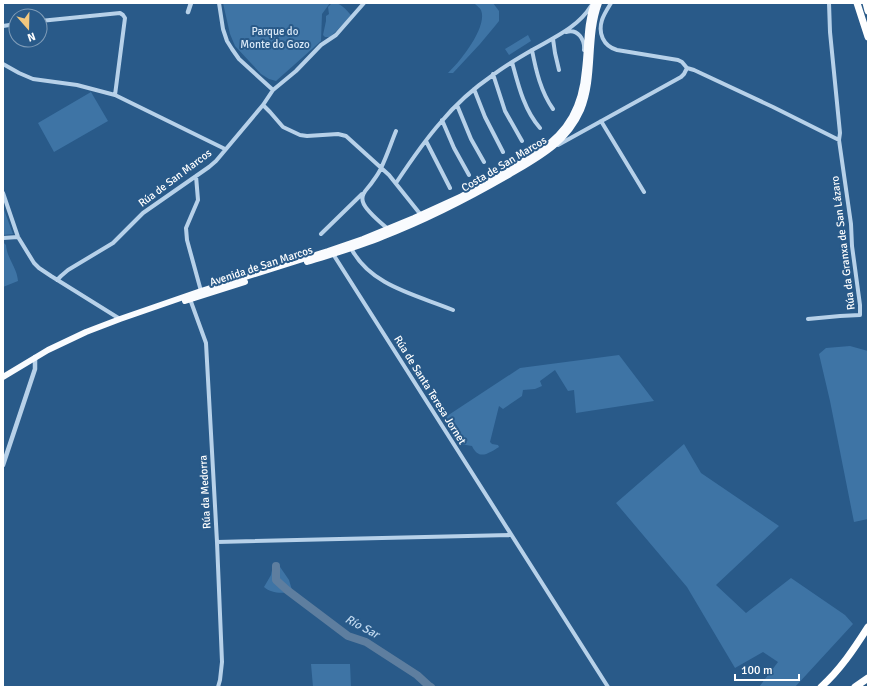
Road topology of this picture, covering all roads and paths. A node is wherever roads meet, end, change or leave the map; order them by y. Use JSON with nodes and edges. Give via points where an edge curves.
{"nodes":[{"id":1,"x":192,"y":3,"type":"edge"},
{"id":2,"x":219,"y":3,"type":"edge"},
{"id":3,"x":364,"y":3,"type":"edge"},
{"id":4,"x":593,"y":3,"type":"edge"},
{"id":5,"x":599,"y":3,"type":"edge"},
{"id":6,"x":611,"y":3,"type":"edge"},
{"id":7,"x":829,"y":3,"type":"edge"},
{"id":8,"x":858,"y":3,"type":"edge"},
{"id":9,"x":866,"y":3,"type":"edge"},
{"id":10,"x":188,"y":12,"type":"dead end"},
{"id":11,"x":868,"y":12,"type":"edge"},
{"id":12,"x":48,"y":21,"type":"edge"},
{"id":13,"x":558,"y":36,"type":"junction"},
{"id":14,"x":868,"y":37,"type":"edge"},
{"id":15,"x":553,"y":38,"type":"junction"},
{"id":16,"x":532,"y":50,"type":"junction"},
{"id":17,"x":512,"y":62,"type":"junction"},
{"id":18,"x":3,"y":64,"type":"edge"},
{"id":19,"x":687,"y":68,"type":"junction"},
{"id":20,"x":559,"y":70,"type":"dead end"},
{"id":21,"x":585,"y":70,"type":"junction"},
{"id":22,"x":493,"y":74,"type":"junction"},
{"id":23,"x":474,"y":89,"type":"junction"},
{"id":24,"x":273,"y":90,"type":"junction"},
{"id":25,"x":115,"y":95,"type":"junction"},
{"id":26,"x":263,"y":105,"type":"junction"},
{"id":27,"x":457,"y":105,"type":"junction"},
{"id":28,"x":553,"y":110,"type":"dead end"},
{"id":29,"x":442,"y":120,"type":"junction"},
{"id":30,"x":571,"y":120,"type":"junction"},
{"id":31,"x":601,"y":121,"type":"junction"},
{"id":32,"x":540,"y":128,"type":"dead end"},
{"id":33,"x":396,"y":131,"type":"dead end"},
{"id":34,"x":568,"y":133,"type":"junction"},
{"id":35,"x":839,"y":140,"type":"junction"},
{"id":36,"x":426,"y":141,"type":"junction"},
{"id":37,"x":522,"y":142,"type":"dead end"},
{"id":38,"x":547,"y":149,"type":"junction"},
{"id":39,"x":225,"y":150,"type":"junction"},
{"id":40,"x":503,"y":152,"type":"dead end"},
{"id":41,"x":484,"y":162,"type":"dead end"},
{"id":42,"x":381,"y":168,"type":"junction"},
{"id":43,"x":468,"y":175,"type":"dead end"},
{"id":44,"x":196,"y":176,"type":"junction"},
{"id":45,"x":396,"y":183,"type":"junction"},
{"id":46,"x":450,"y":188,"type":"dead end"},
{"id":47,"x":644,"y":192,"type":"dead end"},
{"id":48,"x":3,"y":193,"type":"edge"},
{"id":49,"x":363,"y":193,"type":"junction"},
{"id":50,"x":450,"y":207,"type":"junction"},
{"id":51,"x":419,"y":213,"type":"junction"},
{"id":52,"x":391,"y":232,"type":"junction"},
{"id":53,"x":321,"y":234,"type":"dead end"},
{"id":54,"x":18,"y":237,"type":"junction"},
{"id":55,"x":3,"y":238,"type":"edge"},
{"id":56,"x":363,"y":239,"type":"junction"},
{"id":57,"x":350,"y":248,"type":"junction"},
{"id":58,"x":333,"y":254,"type":"junction"},
{"id":59,"x":288,"y":264,"type":"junction"},
{"id":60,"x":57,"y":280,"type":"junction"},
{"id":61,"x":201,"y":291,"type":"junction"},
{"id":62,"x":179,"y":298,"type":"junction"},
{"id":63,"x":190,"y":299,"type":"junction"},
{"id":64,"x":454,"y":310,"type":"dead end"},
{"id":65,"x":137,"y":313,"type":"junction"},
{"id":66,"x":120,"y":319,"type":"junction"},
{"id":67,"x":808,"y":319,"type":"dead end"},
{"id":68,"x":35,"y":357,"type":"junction"},
{"id":69,"x":3,"y":377,"type":"edge"},
{"id":70,"x":3,"y":465,"type":"edge"},
{"id":71,"x":512,"y":535,"type":"junction"},
{"id":72,"x":217,"y":542,"type":"junction"},
{"id":73,"x":868,"y":627,"type":"edge"},
{"id":74,"x":868,"y":678,"type":"edge"},
{"id":75,"x":868,"y":683,"type":"edge"},
{"id":76,"x":218,"y":687,"type":"edge"},
{"id":77,"x":608,"y":687,"type":"edge"},
{"id":78,"x":821,"y":687,"type":"edge"},
{"id":79,"x":855,"y":687,"type":"edge"},
{"id":80,"x":865,"y":687,"type":"edge"}],
"edges":[{"from":1,"to":10,"type":"street"},
{"from":2,"to":24,"type":"street","via":[[227,41],[239,59]]},
{"from":3,"to":24,"type":"street","name":"Rúa de San Marcos","via":[[336,35],[320,45],[296,71]]},
{"from":4,"to":13,"type":"street","via":[[581,19]]},
{"from":4,"to":21,"type":"main road","name":"Costa de San Marcos","via":[[588,26]]},
{"from":5,"to":34,"type":"main road","name":"Costa de San Marcos","via":[[593,27],[587,92],[581,110]]},
{"from":6,"to":19,"type":"street","via":[[602,20],[601,29],[604,41],[610,48],[678,60]]},
{"from":7,"to":35,"type":"street","name":"Rúa da Granxa de San Lázaro"},
{"from":8,"to":14,"type":"highway"},
{"from":9,"to":11,"type":"highway"},
{"from":12,"to":25,"type":"street","via":[[120,13],[123,15],[125,18]]},
{"from":13,"to":15,"type":"street"},
{"from":13,"to":21,"type":"street","via":[[569,31],[580,36],[583,40]]},
{"from":15,"to":16,"type":"street"},
{"from":15,"to":20,"type":"street"},
{"from":16,"to":17,"type":"street"},
{"from":16,"to":28,"type":"street","via":[[539,81]]},
{"from":17,"to":22,"type":"street"},
{"from":17,"to":32,"type":"street","via":[[524,101]]},
{"from":18,"to":25,"type":"street","via":[[33,79],[77,85]]},
{"from":19,"to":31,"type":"street","via":[[681,76]]},
{"from":19,"to":35,"type":"street"},
{"from":21,"to":30,"type":"main road","name":"Costa de San Marcos","via":[[582,93]]},
{"from":22,"to":23,"type":"street"},
{"from":22,"to":37,"type":"street","via":[[505,111]]},
{"from":23,"to":27,"type":"street"},
{"from":23,"to":40,"type":"street","via":[[484,117]]},
{"from":24,"to":26,"type":"street","name":"Rúa de San Marcos"},
{"from":25,"to":39,"type":"street"},
{"from":26,"to":39,"type":"street","name":"Rúa de San Marcos"},
{"from":26,"to":42,"type":"street","via":[[283,127],[300,135],[346,136]]},
{"from":27,"to":29,"type":"street"},
{"from":27,"to":41,"type":"street"},
{"from":29,"to":36,"type":"street"},
{"from":29,"to":43,"type":"street"},
{"from":30,"to":34,"type":"main road"},
{"from":30,"to":38,"type":"main road","name":"Costa de San Marcos"},
{"from":31,"to":34,"type":"street","via":[[578,133]]},
{"from":31,"to":47,"type":"street"},
{"from":33,"to":42,"type":"street"},
{"from":34,"to":38,"type":"main road","name":"Costa de San Marcos"},
{"from":35,"to":67,"type":"street","name":"Rúa da Granxa de San Lázaro","via":[[860,315]]},
{"from":36,"to":45,"type":"street"},
{"from":36,"to":46,"type":"street"},
{"from":38,"to":50,"type":"main road","name":"Costa de San Marcos","via":[[490,186]]},
{"from":38,"to":51,"type":"main road","name":"Costa de San Marcos","via":[[460,197],[434,210]]},
{"from":39,"to":44,"type":"street","name":"Rúa de San Marcos","via":[[216,161]]},
{"from":42,"to":45,"type":"street"},
{"from":42,"to":49,"type":"street"},
{"from":44,"to":60,"type":"street","name":"Rúa de San Marcos","via":[[143,213],[113,243],[68,270]]},
{"from":44,"to":61,"type":"street","via":[[198,200],[186,228]]},
{"from":45,"to":51,"type":"street"},
{"from":48,"to":54,"type":"street"},
{"from":49,"to":52,"type":"street","via":[[364,205]]},
{"from":49,"to":53,"type":"street"},
{"from":50,"to":51,"type":"main road","via":[[426,216]]},
{"from":50,"to":52,"type":"main road","name":"Costa de San Marcos"},
{"from":51,"to":52,"type":"main road","name":"Costa de San Marcos"},
{"from":51,"to":52,"type":"main road","via":[[420,219]]},
{"from":52,"to":56,"type":"main road","name":"Avenida de San Marcos"},
{"from":52,"to":57,"type":"main road","name":"Avenida de San Marcos"},
{"from":54,"to":55,"type":"street"},
{"from":54,"to":60,"type":"street","via":[[34,264]]},
{"from":56,"to":58,"type":"main road"},
{"from":56,"to":59,"type":"main road","name":"Avenida de San Marcos"},
{"from":57,"to":58,"type":"main road","name":"Avenida de San Marcos"},
{"from":57,"to":64,"type":"street","via":[[365,268],[381,280]]},
{"from":58,"to":59,"type":"main road"},
{"from":58,"to":63,"type":"main road","name":"Avenida de San Marcos"},
{"from":58,"to":71,"type":"street","name":"Rúa de Santa Teresa Jornet"},
{"from":59,"to":61,"type":"main road","name":"Avenida de San Marcos"},
{"from":60,"to":66,"type":"street"},
{"from":61,"to":62,"type":"main road","name":"Avenida de San Marcos"},
{"from":61,"to":63,"type":"main road"},
{"from":62,"to":63,"type":"main road"},
{"from":62,"to":65,"type":"main road","name":"Avenida de San Marcos"},
{"from":63,"to":65,"type":"main road","name":"Avenida de San Marcos"},
{"from":63,"to":72,"type":"street","name":"Rúa da Medorra","via":[[206,342]]},
{"from":65,"to":66,"type":"main road","name":"Avenida de San Marcos"},
{"from":66,"to":68,"type":"main road","name":"Avenida de San Marcos","via":[[86,332]]},
{"from":68,"to":69,"type":"main road","name":"Avenida de San Marcos"},
{"from":68,"to":70,"type":"street","via":[[35,369]]},
{"from":71,"to":72,"type":"street"},
{"from":71,"to":77,"type":"street","name":"Rúa de Santa Teresa Jornet"},
{"from":72,"to":76,"type":"street","name":"Rúa da Medorra","via":[[222,662]]},
{"from":73,"to":78,"type":"highway","via":[[841,666]]},
{"from":74,"to":79,"type":"highway"},
{"from":75,"to":80,"type":"highway"}]}
